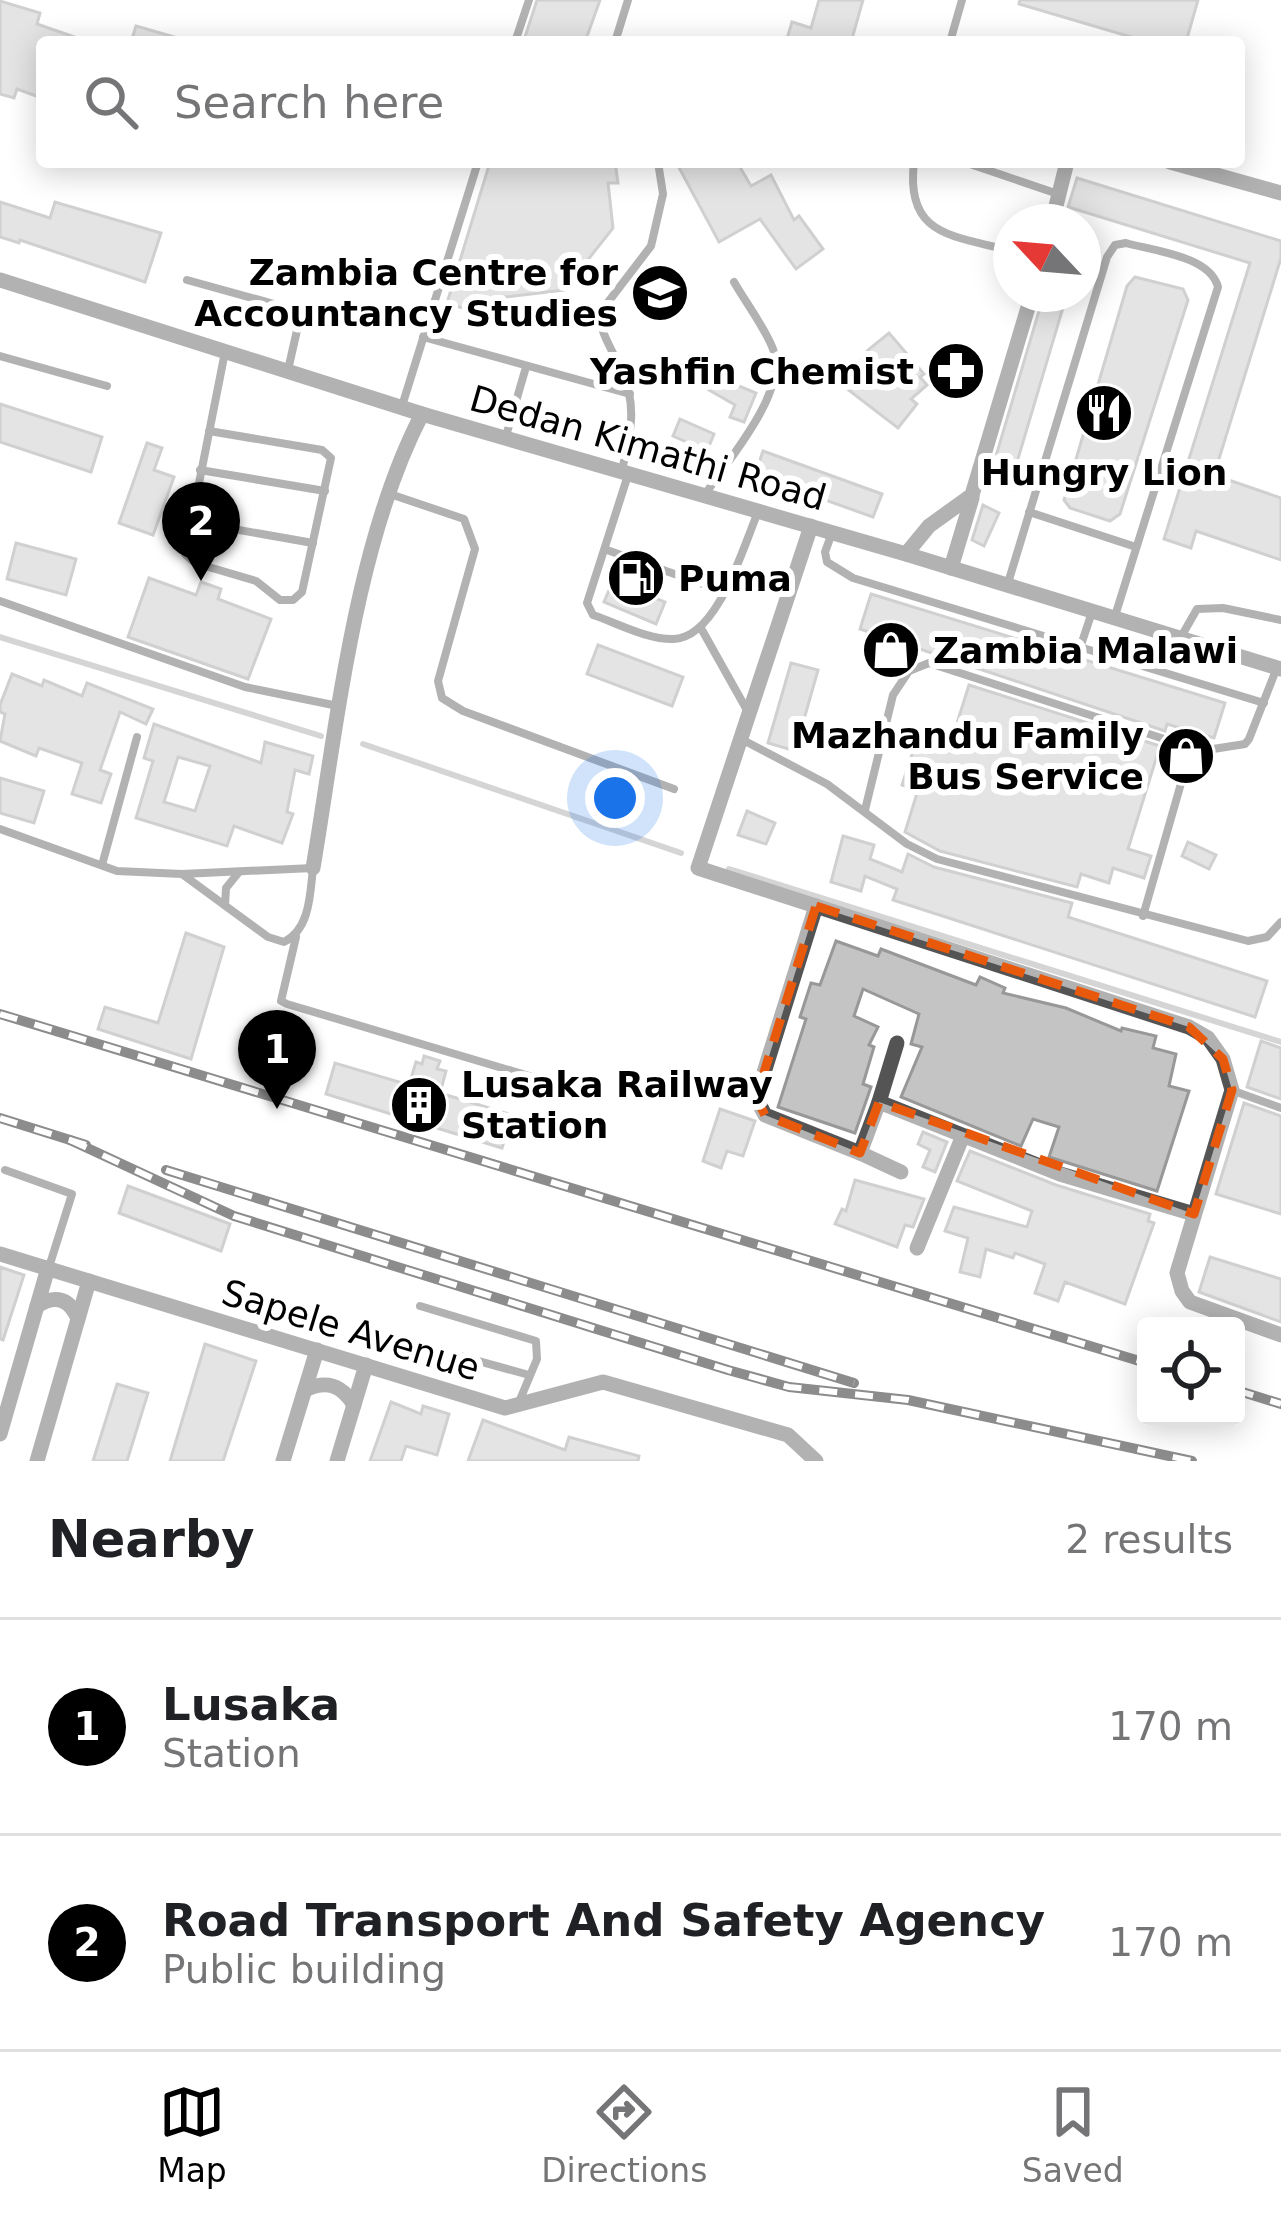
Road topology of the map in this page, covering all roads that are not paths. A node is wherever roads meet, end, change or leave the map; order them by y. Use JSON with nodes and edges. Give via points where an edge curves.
{"nodes":[{"id":1,"x":529,"y":0,"type":"edge"},
{"id":2,"x":628,"y":0,"type":"edge"},
{"id":3,"x":962,"y":0,"type":"edge"},
{"id":4,"x":517,"y":36,"type":"edge"},
{"id":5,"x":618,"y":36,"type":"edge"},
{"id":6,"x":952,"y":36,"type":"edge"},
{"id":7,"x":476,"y":168,"type":"edge"},
{"id":8,"x":659,"y":168,"type":"edge"},
{"id":9,"x":913,"y":168,"type":"edge"},
{"id":10,"x":982,"y":168,"type":"edge"},
{"id":11,"x":1066,"y":168,"type":"edge"},
{"id":12,"x":1191,"y":168,"type":"edge"},
{"id":13,"x":1059,"y":194,"type":"junction"},
{"id":14,"x":1281,"y":194,"type":"edge"},
{"id":15,"x":1056,"y":204,"type":"edge"},
{"id":16,"x":993,"y":246,"type":"edge"},
{"id":17,"x":0,"y":280,"type":"edge"},
{"id":18,"x":187,"y":280,"type":"dead end"},
{"id":19,"x":734,"y":282,"type":"dead end"},
{"id":20,"x":1027,"y":312,"type":"edge"},
{"id":21,"x":423,"y":338,"type":"junction"},
{"id":22,"x":225,"y":352,"type":"junction"},
{"id":23,"x":0,"y":356,"type":"edge"},
{"id":24,"x":526,"y":367,"type":"junction"},
{"id":25,"x":288,"y":371,"type":"junction"},
{"id":26,"x":107,"y":386,"type":"dead end"},
{"id":27,"x":631,"y":394,"type":"junction"},
{"id":28,"x":401,"y":408,"type":"junction"},
{"id":29,"x":422,"y":414,"type":"junction"},
{"id":30,"x":209,"y":431,"type":"junction"},
{"id":31,"x":505,"y":437,"type":"junction"},
{"id":32,"x":200,"y":470,"type":"junction"},
{"id":33,"x":626,"y":471,"type":"junction"},
{"id":34,"x":325,"y":490,"type":"junction"},
{"id":35,"x":388,"y":494,"type":"junction"},
{"id":36,"x":705,"y":495,"type":"junction"},
{"id":37,"x":973,"y":495,"type":"junction"},
{"id":38,"x":759,"y":510,"type":"junction"},
{"id":39,"x":1029,"y":512,"type":"junction"},
{"id":40,"x":188,"y":521,"type":"junction"},
{"id":41,"x":811,"y":526,"type":"junction"},
{"id":42,"x":832,"y":532,"type":"junction"},
{"id":43,"x":314,"y":543,"type":"junction"},
{"id":44,"x":1137,"y":547,"type":"junction"},
{"id":45,"x":607,"y":550,"type":"junction"},
{"id":46,"x":906,"y":554,"type":"junction"},
{"id":47,"x":951,"y":568,"type":"junction"},
{"id":48,"x":1007,"y":585,"type":"junction"},
{"id":49,"x":725,"y":592,"type":"junction"},
{"id":50,"x":0,"y":601,"type":"edge"},
{"id":51,"x":1092,"y":611,"type":"junction"},
{"id":52,"x":1115,"y":618,"type":"junction"},
{"id":53,"x":1281,"y":620,"type":"edge"},
{"id":54,"x":701,"y":630,"type":"junction"},
{"id":55,"x":1180,"y":638,"type":"junction"},
{"id":56,"x":1081,"y":645,"type":"junction"},
{"id":57,"x":1279,"y":668,"type":"edge"},
{"id":58,"x":1264,"y":703,"type":"junction"},
{"id":59,"x":340,"y":706,"type":"junction"},
{"id":60,"x":748,"y":714,"type":"junction"},
{"id":61,"x":137,"y":737,"type":"dead end"},
{"id":62,"x":741,"y":738,"type":"junction"},
{"id":63,"x":1194,"y":752,"type":"junction"},
{"id":64,"x":674,"y":789,"type":"dead end"},
{"id":65,"x":865,"y":810,"type":"junction"},
{"id":66,"x":0,"y":829,"type":"edge"},
{"id":67,"x":102,"y":865,"type":"junction"},
{"id":68,"x":314,"y":868,"type":"junction"},
{"id":69,"x":239,"y":872,"type":"junction"},
{"id":70,"x":182,"y":874,"type":"junction"},
{"id":71,"x":225,"y":906,"type":"junction"},
{"id":72,"x":816,"y":906,"type":"junction"},
{"id":73,"x":1143,"y":916,"type":"junction"},
{"id":74,"x":1281,"y":922,"type":"edge"},
{"id":75,"x":296,"y":935,"type":"junction"},
{"id":76,"x":897,"y":1043,"type":"dead end"},
{"id":77,"x":593,"y":1081,"type":"dead end"},
{"id":78,"x":1232,"y":1090,"type":"junction"},
{"id":79,"x":879,"y":1102,"type":"junction"},
{"id":80,"x":1281,"y":1108,"type":"edge"},
{"id":81,"x":962,"y":1138,"type":"junction"},
{"id":82,"x":860,"y":1153,"type":"junction"},
{"id":83,"x":5,"y":1170,"type":"dead end"},
{"id":84,"x":901,"y":1172,"type":"dead end"},
{"id":85,"x":1194,"y":1214,"type":"junction"},
{"id":86,"x":917,"y":1248,"type":"dead end"},
{"id":87,"x":0,"y":1254,"type":"edge"},
{"id":88,"x":48,"y":1268,"type":"junction"},
{"id":89,"x":89,"y":1281,"type":"junction"},
{"id":90,"x":38,"y":1306,"type":"junction"},
{"id":91,"x":420,"y":1306,"type":"dead end"},
{"id":92,"x":78,"y":1319,"type":"junction"},
{"id":93,"x":1281,"y":1335,"type":"edge"},
{"id":94,"x":435,"y":1349,"type":"dead end"},
{"id":95,"x":317,"y":1350,"type":"junction"},
{"id":96,"x":366,"y":1365,"type":"junction"},
{"id":97,"x":529,"y":1376,"type":"junction"},
{"id":98,"x":305,"y":1390,"type":"junction"},
{"id":99,"x":519,"y":1402,"type":"junction"},
{"id":100,"x":354,"y":1405,"type":"junction"},
{"id":101,"x":0,"y":1434,"type":"edge"},
{"id":102,"x":37,"y":1461,"type":"edge"},
{"id":103,"x":284,"y":1461,"type":"edge"},
{"id":104,"x":337,"y":1461,"type":"edge"},
{"id":105,"x":816,"y":1461,"type":"edge"}],
"edges":[{"from":1,"to":4,"type":"lane"},
{"from":2,"to":5,"type":"lane"},
{"from":3,"to":6,"type":"lane"},
{"from":7,"to":21,"type":"lane"},
{"from":8,"to":27,"type":"lane","via":[[663,194],[651,246],[599,314]]},
{"from":9,"to":16,"type":"lane","via":[[918,215],[937,230]]},
{"from":10,"to":13,"type":"lane"},
{"from":11,"to":13,"type":"street"},
{"from":12,"to":14,"type":"street"},
{"from":13,"to":15,"type":"street"},
{"from":17,"to":22,"type":"street","name":"Dedan Kimathi Road"},
{"from":18,"to":25,"type":"lane","via":[[292,309],[300,331]]},
{"from":19,"to":36,"type":"lane","via":[[775,352],[775,383]]},
{"from":20,"to":37,"type":"street"},
{"from":21,"to":24,"type":"lane"},
{"from":21,"to":28,"type":"lane"},
{"from":22,"to":25,"type":"street","name":"Dedan Kimathi Road"},
{"from":22,"to":30,"type":"lane"},
{"from":23,"to":26,"type":"lane"},
{"from":24,"to":27,"type":"lane"},
{"from":24,"to":31,"type":"lane"},
{"from":25,"to":28,"type":"street","name":"Dedan Kimathi Road"},
{"from":27,"to":33,"type":"lane"},
{"from":28,"to":29,"type":"street","name":"Dedan Kimathi Road"},
{"from":29,"to":31,"type":"street","name":"Dedan Kimathi Road"},
{"from":29,"to":35,"type":"street"},
{"from":30,"to":32,"type":"lane"},
{"from":30,"to":34,"type":"lane","via":[[329,453]]},
{"from":31,"to":33,"type":"street","name":"Dedan Kimathi Road"},
{"from":32,"to":34,"type":"lane"},
{"from":32,"to":40,"type":"lane"},
{"from":33,"to":36,"type":"street","name":"Dedan Kimathi Road"},
{"from":33,"to":45,"type":"lane"},
{"from":34,"to":43,"type":"lane"},
{"from":35,"to":59,"type":"street"},
{"from":35,"to":64,"type":"lane","via":[[464,519],[475,550],[437,681],[442,698]]},
{"from":36,"to":38,"type":"street","name":"Dedan Kimathi Road"},
{"from":37,"to":46,"type":"street"},
{"from":37,"to":47,"type":"street"},
{"from":38,"to":41,"type":"street","name":"Dedan Kimathi Road"},
{"from":38,"to":49,"type":"lane"},
{"from":39,"to":44,"type":"lane"},
{"from":39,"to":44,"type":"lane","via":[[1115,245],[1200,265],[1218,287]]},
{"from":39,"to":48,"type":"lane"},
{"from":40,"to":43,"type":"lane"},
{"from":40,"to":43,"type":"lane","via":[[184,554],[256,581],[280,600],[302,592]]},
{"from":41,"to":42,"type":"street","name":"Dedan Kimathi Road"},
{"from":41,"to":60,"type":"street"},
{"from":42,"to":46,"type":"street","name":"Dedan Kimathi Road"},
{"from":42,"to":56,"type":"lane","via":[[827,562],[853,578]]},
{"from":44,"to":52,"type":"lane"},
{"from":45,"to":49,"type":"lane"},
{"from":45,"to":54,"type":"lane","via":[[587,603],[593,614],[676,639]]},
{"from":46,"to":47,"type":"street","name":"Dedan Kimathi Road"},
{"from":47,"to":48,"type":"street","name":"Dedan Kimathi Road"},
{"from":48,"to":51,"type":"street","name":"Dedan Kimathi Road"},
{"from":49,"to":54,"type":"lane"},
{"from":50,"to":59,"type":"lane","via":[[245,687]]},
{"from":51,"to":52,"type":"street","name":"Dedan Kimathi Road"},
{"from":51,"to":56,"type":"lane"},
{"from":52,"to":55,"type":"street","name":"Dedan Kimathi Road"},
{"from":53,"to":55,"type":"lane","via":[[1198,609]]},
{"from":54,"to":60,"type":"lane"},
{"from":55,"to":57,"type":"street","name":"Dedan Kimathi Road"},
{"from":56,"to":58,"type":"lane"},
{"from":57,"to":58,"type":"lane"},
{"from":58,"to":63,"type":"lane","via":[[1245,744]]},
{"from":59,"to":68,"type":"street"},
{"from":60,"to":62,"type":"street"},
{"from":61,"to":67,"type":"lane"},
{"from":62,"to":65,"type":"lane"},
{"from":62,"to":72,"type":"street","via":[[698,868]]},
{"from":63,"to":65,"type":"lane","via":[[929,663],[909,671],[893,695]]},
{"from":63,"to":73,"type":"lane"},
{"from":65,"to":73,"type":"lane","via":[[937,860]]},
{"from":66,"to":67,"type":"lane"},
{"from":67,"to":70,"type":"lane"},
{"from":68,"to":69,"type":"lane"},
{"from":68,"to":75,"type":"lane"},
{"from":69,"to":70,"type":"lane"},
{"from":69,"to":71,"type":"lane"},
{"from":70,"to":71,"type":"lane"},
{"from":71,"to":75,"type":"lane","via":[[268,937],[284,942]]},
{"from":72,"to":78,"type":"street","via":[[1189,1027],[1223,1059]]},
{"from":72,"to":82,"type":"street","via":[[756,1098],[765,1115]]},
{"from":73,"to":74,"type":"lane","via":[[1248,940],[1267,938]]},
{"from":75,"to":77,"type":"lane","via":[[281,1001],[576,1090]]},
{"from":76,"to":79,"type":"street"},
{"from":78,"to":80,"type":"lane"},
{"from":78,"to":85,"type":"street"},
{"from":79,"to":81,"type":"street"},
{"from":79,"to":82,"type":"street"},
{"from":81,"to":85,"type":"street"},
{"from":81,"to":86,"type":"street"},
{"from":82,"to":84,"type":"street"},
{"from":83,"to":88,"type":"lane","via":[[73,1194]]},
{"from":85,"to":93,"type":"street","via":[[1177,1273],[1182,1292]]},
{"from":87,"to":88,"type":"street","name":"Sapele Avenue"},
{"from":88,"to":89,"type":"street","name":"Sapele Avenue"},
{"from":88,"to":90,"type":"street"},
{"from":89,"to":92,"type":"street"},
{"from":89,"to":95,"type":"street","name":"Sapele Avenue"},
{"from":90,"to":92,"type":"street","via":[[62,1299]]},
{"from":90,"to":101,"type":"street"},
{"from":91,"to":97,"type":"lane","via":[[536,1341]]},
{"from":92,"to":102,"type":"street"},
{"from":94,"to":97,"type":"lane"},
{"from":95,"to":96,"type":"street","name":"Sapele Avenue"},
{"from":95,"to":98,"type":"street"},
{"from":96,"to":99,"type":"street","name":"Sapele Avenue","via":[[505,1408]]},
{"from":96,"to":100,"type":"street"},
{"from":97,"to":99,"type":"lane"},
{"from":98,"to":100,"type":"street","via":[[333,1384]]},
{"from":98,"to":103,"type":"street"},
{"from":99,"to":105,"type":"street","name":"Sapele Avenue","via":[[603,1382],[788,1435]]},
{"from":100,"to":104,"type":"street"}]}
